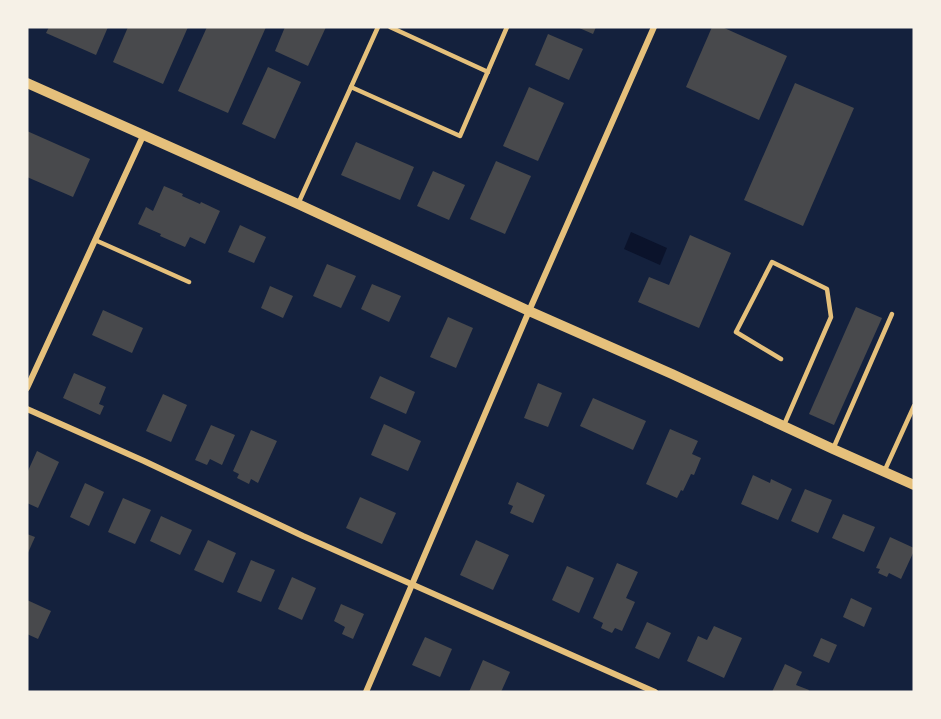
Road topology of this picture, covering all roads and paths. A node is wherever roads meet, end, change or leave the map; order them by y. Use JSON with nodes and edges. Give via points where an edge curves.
{"nodes":[{"id":1,"x":378,"y":27,"type":"edge"},
{"id":2,"x":390,"y":27,"type":"edge"},
{"id":3,"x":507,"y":27,"type":"edge"},
{"id":4,"x":654,"y":27,"type":"edge"},
{"id":5,"x":488,"y":72,"type":"junction"},
{"id":6,"x":27,"y":83,"type":"edge"},
{"id":7,"x":351,"y":87,"type":"junction"},
{"id":8,"x":143,"y":136,"type":"junction"},
{"id":9,"x":297,"y":204,"type":"junction"},
{"id":10,"x":95,"y":240,"type":"junction"},
{"id":11,"x":189,"y":282,"type":"dead end"},
{"id":12,"x":528,"y":311,"type":"junction"},
{"id":13,"x":892,"y":314,"type":"dead end"},
{"id":14,"x":781,"y":359,"type":"dead end"},
{"id":15,"x":27,"y":388,"type":"edge"},
{"id":16,"x":914,"y":406,"type":"edge"},
{"id":17,"x":27,"y":409,"type":"edge"},
{"id":18,"x":784,"y":426,"type":"junction"},
{"id":19,"x":833,"y":449,"type":"junction"},
{"id":20,"x":884,"y":472,"type":"junction"},
{"id":21,"x":914,"y":485,"type":"edge"},
{"id":22,"x":412,"y":584,"type":"junction"},
{"id":23,"x":366,"y":692,"type":"edge"},
{"id":24,"x":655,"y":692,"type":"edge"}],
"edges":[{"from":1,"to":7,"type":"lane"},
{"from":2,"to":5,"type":"lane"},
{"from":3,"to":5,"type":"lane"},
{"from":4,"to":12,"type":"street"},
{"from":5,"to":7,"type":"lane","via":[[460,136]]},
{"from":6,"to":8,"type":"street"},
{"from":7,"to":9,"type":"lane"},
{"from":8,"to":9,"type":"street"},
{"from":8,"to":10,"type":"street"},
{"from":9,"to":12,"type":"street"},
{"from":10,"to":11,"type":"lane"},
{"from":10,"to":15,"type":"street"},
{"from":12,"to":18,"type":"street"},
{"from":12,"to":22,"type":"street"},
{"from":13,"to":19,"type":"lane"},
{"from":14,"to":18,"type":"lane","via":[[736,332],[772,261],[827,289],[831,317]]},
{"from":16,"to":20,"type":"lane"},
{"from":17,"to":22,"type":"street"},
{"from":18,"to":19,"type":"street"},
{"from":19,"to":20,"type":"street"},
{"from":20,"to":21,"type":"street"},
{"from":22,"to":23,"type":"street"},
{"from":22,"to":24,"type":"street"}]}
